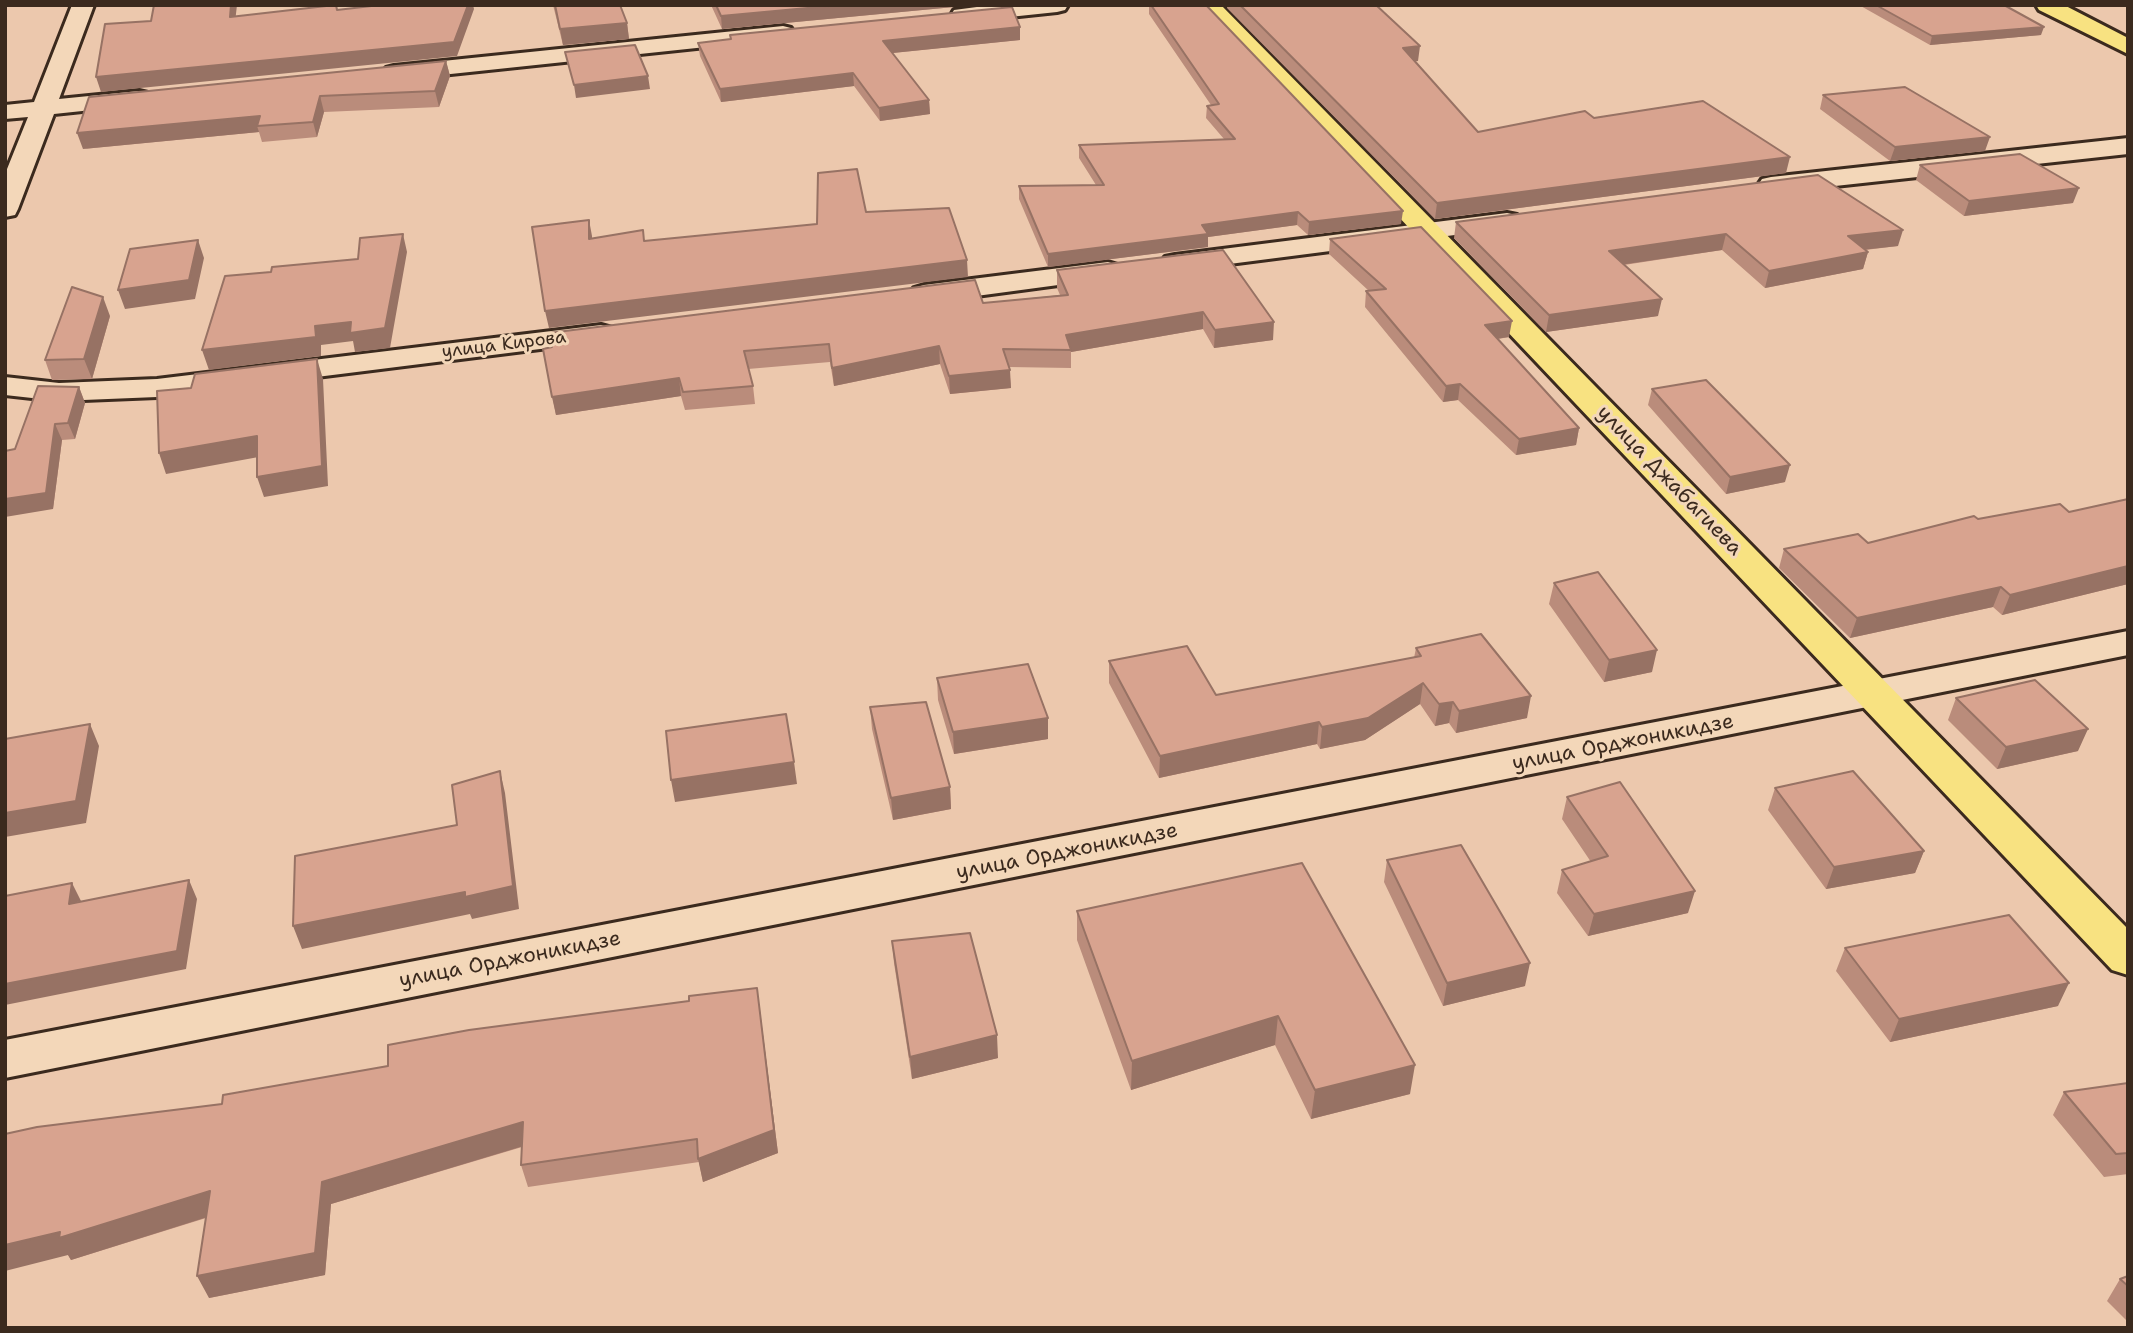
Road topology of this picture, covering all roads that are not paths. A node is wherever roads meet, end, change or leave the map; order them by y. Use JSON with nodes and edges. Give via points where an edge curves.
{"nodes":[{"id":1,"x":83,"y":5,"type":"edge"},
{"id":2,"x":1057,"y":5,"type":"edge"},
{"id":3,"x":1209,"y":5,"type":"edge"},
{"id":4,"x":2047,"y":5,"type":"edge"},
{"id":5,"x":946,"y":16,"type":"edge"},
{"id":6,"x":807,"y":31,"type":"edge"},
{"id":7,"x":2128,"y":47,"type":"edge"},
{"id":8,"x":377,"y":74,"type":"edge"},
{"id":9,"x":155,"y":97,"type":"edge"},
{"id":10,"x":44,"y":108,"type":"junction"},
{"id":11,"x":5,"y":111,"type":"edge"},
{"id":12,"x":2128,"y":146,"type":"edge"},
{"id":13,"x":1747,"y":188,"type":"edge"},
{"id":14,"x":5,"y":209,"type":"edge"},
{"id":15,"x":1539,"y":216,"type":"edge"},
{"id":16,"x":1428,"y":232,"type":"junction"},
{"id":17,"x":903,"y":296,"type":"edge"},
{"id":18,"x":627,"y":330,"type":"edge"},
{"id":19,"x":5,"y":386,"type":"edge"},
{"id":20,"x":2128,"y":643,"type":"edge"},
{"id":21,"x":1875,"y":694,"type":"junction"},
{"id":22,"x":2128,"y":958,"type":"edge"},
{"id":23,"x":5,"y":1059,"type":"edge"}],
"edges":[{"from":1,"to":10,"type":"street"},
{"from":2,"to":5,"type":"street"},
{"from":3,"to":16,"type":"main road","name":"улица Джабагиева"},
{"from":4,"to":7,"type":"main road"},
{"from":6,"to":8,"type":"street"},
{"from":9,"to":10,"type":"street"},
{"from":10,"to":11,"type":"street"},
{"from":10,"to":14,"type":"street"},
{"from":12,"to":13,"type":"street"},
{"from":15,"to":16,"type":"street"},
{"from":16,"to":17,"type":"street"},
{"from":16,"to":21,"type":"main road","name":"улица Джабагиева"},
{"from":18,"to":19,"type":"street","name":"улица Кирова","via":[[157,388],[59,392]]},
{"from":20,"to":21,"type":"street","name":"улица Орджоникидзе"},
{"from":21,"to":22,"type":"main road","name":"улица Джабагиева"},
{"from":21,"to":23,"type":"street","name":"улица Орджоникидзе"}]}
